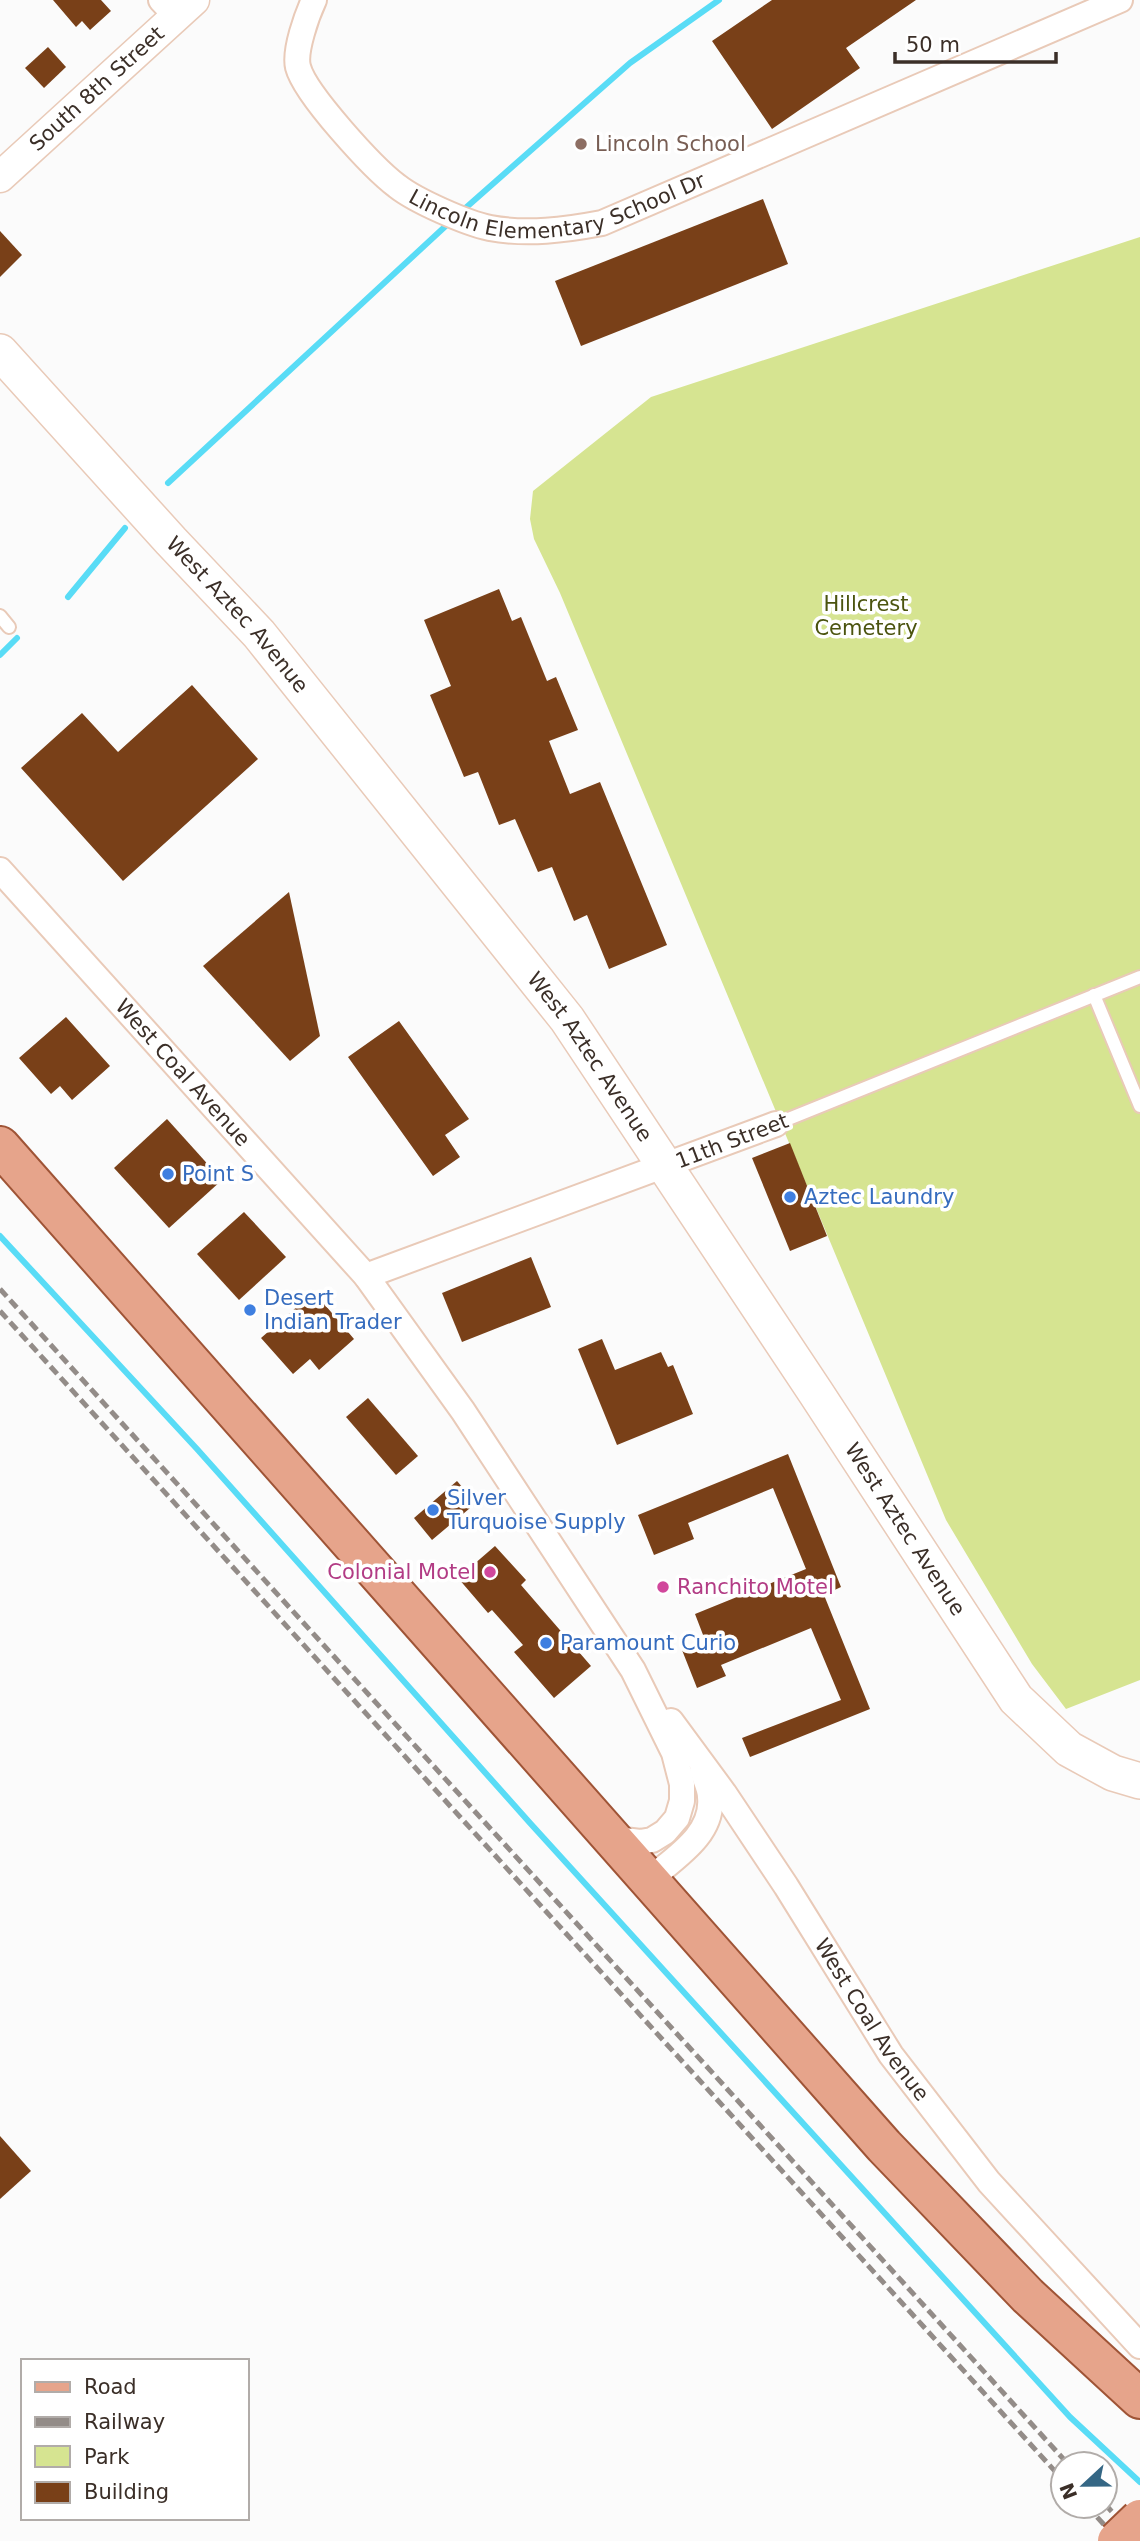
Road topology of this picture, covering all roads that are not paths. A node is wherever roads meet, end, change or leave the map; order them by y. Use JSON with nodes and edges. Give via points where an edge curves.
{"nodes":[{"id":1,"x":314,"y":0,"type":"edge"},
{"id":2,"x":1120,"y":0,"type":"edge"},
{"id":3,"x":177,"y":5,"type":"edge"},
{"id":4,"x":0,"y":177,"type":"edge"},
{"id":5,"x":0,"y":352,"type":"edge"},
{"id":6,"x":0,"y":870,"type":"edge"},
{"id":7,"x":1140,"y":977,"type":"edge"},
{"id":8,"x":1094,"y":995,"type":"junction"},
{"id":9,"x":1140,"y":1106,"type":"edge"},
{"id":10,"x":776,"y":1125,"type":"joint"},
{"id":11,"x":0,"y":1146,"type":"edge"},
{"id":12,"x":665,"y":1166,"type":"junction"},
{"id":13,"x":366,"y":1276,"type":"junction"},
{"id":14,"x":633,"y":1670,"type":"junction"},
{"id":15,"x":699,"y":1759,"type":"junction"},
{"id":16,"x":1140,"y":1782,"type":"edge"},
{"id":17,"x":603,"y":1828,"type":"junction"},
{"id":18,"x":649,"y":1880,"type":"junction"},
{"id":19,"x":1140,"y":2346,"type":"edge"},
{"id":20,"x":1140,"y":2399,"type":"edge"},
{"id":21,"x":1140,"y":2519,"type":"edge"},
{"id":22,"x":1116,"y":2541,"type":"edge"}],
"edges":[{"from":1,"to":2,"type":"street","name":"Lincoln Elementary School Dr","via":[[303,23],[298,66],[318,103],[366,155],[397,187],[429,204],[489,228],[529,231],[602,223]]},
{"from":3,"to":4,"type":"street","name":"South 8th Street"},
{"from":5,"to":12,"type":"main road","name":"West Aztec Avenue","via":[[259,634],[567,1019]]},
{"from":6,"to":13,"type":"street","name":"West Coal Avenue"},
{"from":7,"to":8,"type":"lane","name":"11th Street"},
{"from":8,"to":9,"type":"lane"},
{"from":8,"to":10,"type":"lane","name":"11th Street"},
{"from":10,"to":12,"type":"street","name":"11th Street"},
{"from":11,"to":17,"type":"main road"},
{"from":12,"to":13,"type":"street","name":"11th Street"},
{"from":12,"to":16,"type":"main road","name":"West Aztec Avenue","via":[[1016,1699],[1069,1749]]},
{"from":13,"to":14,"type":"street","name":"West Coal Avenue","via":[[463,1411]]},
{"from":14,"to":15,"type":"street","name":"West Coal Avenue"},
{"from":14,"to":17,"type":"street","via":[[674,1753],[682,1801],[677,1818],[652,1840],[624,1840]]},
{"from":15,"to":18,"type":"street","via":[[710,1796],[707,1822],[692,1843]]},
{"from":15,"to":19,"type":"street","name":"West Coal Avenue","via":[[786,1886],[891,2055],[989,2182]]},
{"from":17,"to":18,"type":"main road"},
{"from":18,"to":20,"type":"main road","via":[[884,2146],[1028,2296]]},
{"from":21,"to":22,"type":"main road","bridge":true}]}
